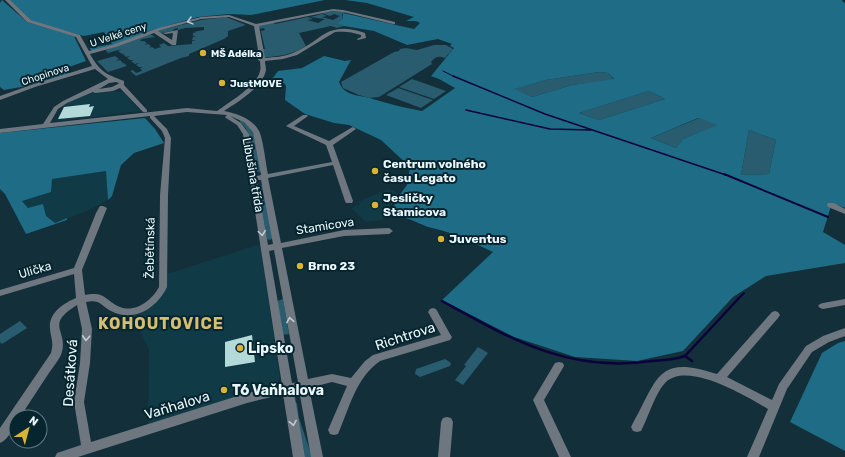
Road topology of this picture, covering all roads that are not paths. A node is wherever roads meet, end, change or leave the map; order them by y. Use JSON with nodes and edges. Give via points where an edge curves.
{"nodes":[{"id":1,"x":6,"y":0,"type":"edge"},
{"id":2,"x":393,"y":23,"type":"dead end"},
{"id":3,"x":256,"y":25,"type":"junction"},
{"id":4,"x":360,"y":39,"type":"dead end"},
{"id":5,"x":87,"y":53,"type":"junction"},
{"id":6,"x":262,"y":60,"type":"junction"},
{"id":7,"x":95,"y":67,"type":"junction"},
{"id":8,"x":105,"y":83,"type":"junction"},
{"id":9,"x":121,"y":85,"type":"junction"},
{"id":10,"x":113,"y":89,"type":"junction"},
{"id":11,"x":127,"y":93,"type":"junction"},
{"id":12,"x":0,"y":98,"type":"edge"},
{"id":13,"x":145,"y":110,"type":"dead end"},
{"id":14,"x":218,"y":113,"type":"junction"},
{"id":15,"x":155,"y":114,"type":"junction"},
{"id":16,"x":305,"y":116,"type":"dead end"},
{"id":17,"x":46,"y":125,"type":"junction"},
{"id":18,"x":353,"y":129,"type":"dead end"},
{"id":19,"x":0,"y":131,"type":"edge"},
{"id":20,"x":329,"y":144,"type":"junction"},
{"id":21,"x":335,"y":163,"type":"junction"},
{"id":22,"x":264,"y":177,"type":"junction"},
{"id":23,"x":254,"y":178,"type":"junction"},
{"id":24,"x":349,"y":201,"type":"dead end"},
{"id":25,"x":831,"y":205,"type":"dead end"},
{"id":26,"x":103,"y":208,"type":"dead end"},
{"id":27,"x":845,"y":212,"type":"edge"},
{"id":28,"x":389,"y":231,"type":"dead end"},
{"id":29,"x":277,"y":246,"type":"junction"},
{"id":30,"x":264,"y":249,"type":"junction"},
{"id":31,"x":78,"y":270,"type":"junction"},
{"id":32,"x":0,"y":293,"type":"edge"},
{"id":33,"x":80,"y":300,"type":"junction"},
{"id":34,"x":845,"y":302,"type":"edge"},
{"id":35,"x":823,"y":306,"type":"dead end"},
{"id":36,"x":433,"y":312,"type":"dead end"},
{"id":37,"x":775,"y":315,"type":"dead end"},
{"id":38,"x":845,"y":332,"type":"edge"},
{"id":39,"x":559,"y":366,"type":"dead end"},
{"id":40,"x":719,"y":379,"type":"junction"},
{"id":41,"x":354,"y":383,"type":"junction"},
{"id":42,"x":303,"y":385,"type":"junction"},
{"id":43,"x":287,"y":389,"type":"junction"},
{"id":44,"x":775,"y":407,"type":"junction"},
{"id":45,"x":447,"y":422,"type":"dead end"},
{"id":46,"x":637,"y":427,"type":"dead end"},
{"id":47,"x":334,"y":430,"type":"dead end"},
{"id":48,"x":0,"y":438,"type":"edge"},
{"id":49,"x":87,"y":449,"type":"junction"},
{"id":50,"x":61,"y":457,"type":"edge"},
{"id":51,"x":299,"y":457,"type":"edge"},
{"id":52,"x":317,"y":457,"type":"edge"},
{"id":53,"x":444,"y":457,"type":"edge"},
{"id":54,"x":564,"y":457,"type":"edge"},
{"id":55,"x":753,"y":457,"type":"edge"}],
"edges":[{"from":1,"to":5,"type":"street","via":[[29,21],[78,36]]},
{"from":2,"to":3,"type":"street","via":[[334,10]]},
{"from":3,"to":5,"type":"street","name":"U Velké ceny","one_way":true,"via":[[227,16],[201,18]]},
{"from":3,"to":6,"type":"street"},
{"from":4,"to":6,"type":"street","via":[[363,38],[363,34],[350,30],[330,32],[288,57]]},
{"from":5,"to":7,"type":"street"},
{"from":6,"to":14,"type":"street","via":[[263,70],[260,78]]},
{"from":7,"to":8,"type":"street"},
{"from":7,"to":12,"type":"street","name":"Chopinova"},
{"from":8,"to":9,"type":"street","via":[[115,80],[122,81]]},
{"from":8,"to":10,"type":"street"},
{"from":8,"to":17,"type":"street","via":[[58,106]]},
{"from":9,"to":10,"type":"street"},
{"from":9,"to":11,"type":"street"},
{"from":10,"to":11,"type":"street"},
{"from":11,"to":13,"type":"street"},
{"from":14,"to":15,"type":"street","via":[[187,110]]},
{"from":14,"to":22,"type":"street","name":"Libušina třída","via":[[235,115],[246,120],[254,128]]},
{"from":14,"to":23,"type":"street","name":"Libušina třída","via":[[243,127]]},
{"from":15,"to":17,"type":"street"},
{"from":15,"to":33,"type":"street","name":"Žebětínská","via":[[168,138],[162,288],[159,296],[151,304],[134,311],[115,309],[104,300],[96,298]]},
{"from":16,"to":20,"type":"street","via":[[289,126]]},
{"from":17,"to":19,"type":"street"},
{"from":18,"to":20,"type":"street"},
{"from":20,"to":21,"type":"street","name":"Stamicova"},
{"from":21,"to":22,"type":"street"},
{"from":21,"to":24,"type":"street","name":"Stamicova"},
{"from":22,"to":23,"type":"street"},
{"from":22,"to":29,"type":"street","name":"Libušina třída"},
{"from":23,"to":30,"type":"street","name":"Libušina třída","one_way":true},
{"from":25,"to":27,"type":"street"},
{"from":26,"to":31,"type":"street"},
{"from":28,"to":29,"type":"street","name":"Stamicova","via":[[344,233]]},
{"from":29,"to":30,"type":"street","name":"Stamicova"},
{"from":42,"to":29,"type":"street","name":"Libušina třída","one_way":true},
{"from":30,"to":43,"type":"street","name":"Libušina třída"},
{"from":31,"to":32,"type":"street","name":"Ulička"},
{"from":31,"to":33,"type":"street","name":"Desátková"},
{"from":33,"to":48,"type":"street","name":"Žebětínská","via":[[62,311],[55,320],[53,329],[58,345],[56,354]]},
{"from":33,"to":49,"type":"street","name":"Desátková","one_way":true,"via":[[87,329],[80,402]]},
{"from":34,"to":35,"type":"street"},
{"from":36,"to":41,"type":"street","name":"Richtrova","via":[[447,337],[377,358],[368,363]]},
{"from":37,"to":40,"type":"street"},
{"from":38,"to":44,"type":"street","via":[[809,349],[785,383]]},
{"from":39,"to":54,"type":"street","via":[[538,400]]},
{"from":40,"to":44,"type":"street"},
{"from":40,"to":46,"type":"street","via":[[692,372],[670,374],[659,383]]},
{"from":41,"to":42,"type":"street","via":[[332,378]]},
{"from":41,"to":47,"type":"street","name":"Richtrova"},
{"from":42,"to":43,"type":"street","name":"Vaňhalova"},
{"from":42,"to":52,"type":"street","name":"Libušina třída"},
{"from":43,"to":49,"type":"street","name":"Vaňhalova","via":[[247,398]]},
{"from":43,"to":51,"type":"street","name":"Libušina třída","one_way":true},
{"from":44,"to":55,"type":"street"},
{"from":45,"to":53,"type":"street"},
{"from":49,"to":50,"type":"street","name":"Vaňhalova"}]}
